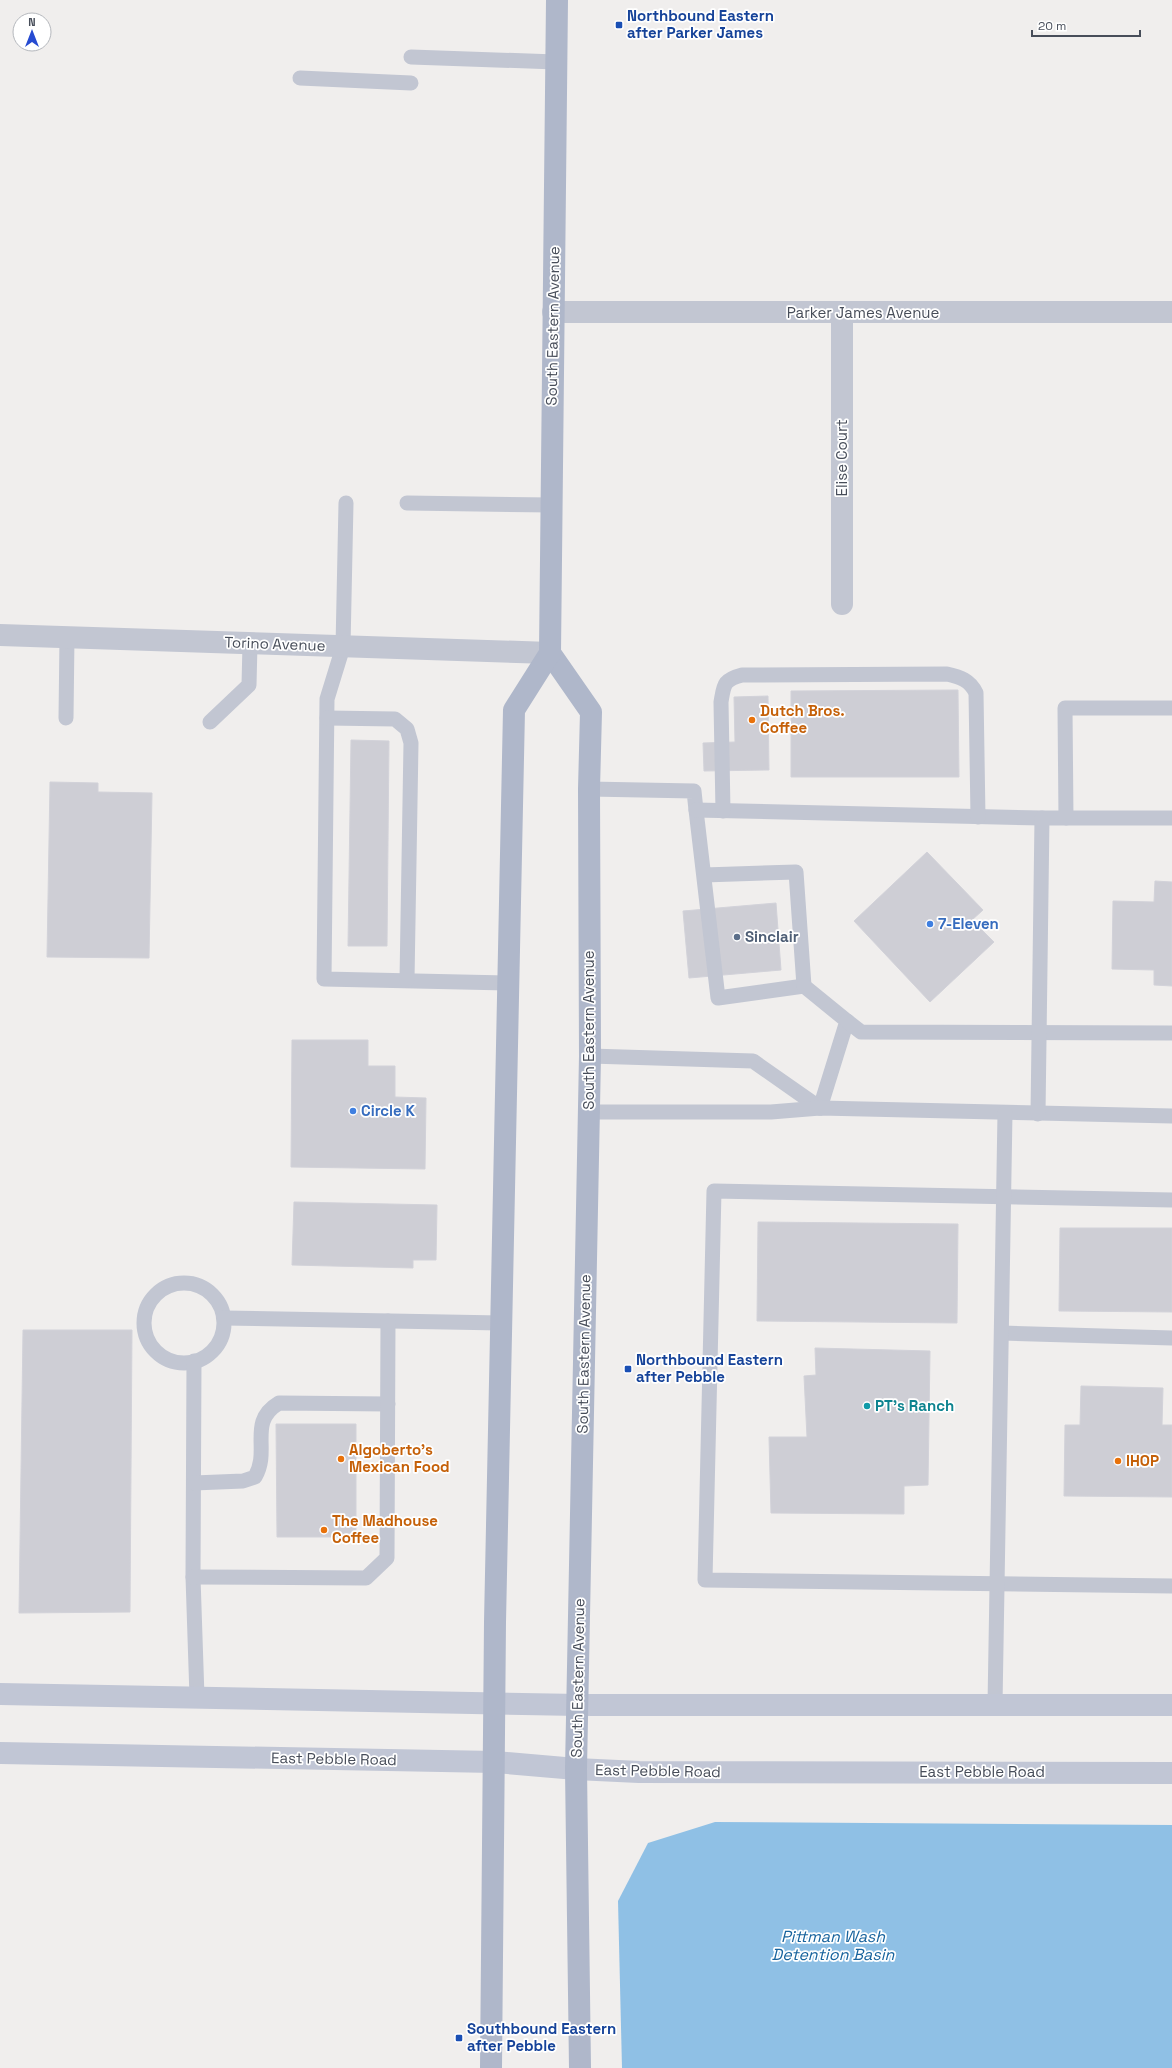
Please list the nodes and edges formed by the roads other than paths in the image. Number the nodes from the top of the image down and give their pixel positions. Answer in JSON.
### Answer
{"nodes":[{"id":1,"x":557,"y":0,"type":"edge"},
{"id":2,"x":411,"y":58,"type":"dead end"},
{"id":3,"x":556,"y":62,"type":"junction"},
{"id":4,"x":300,"y":78,"type":"dead end"},
{"id":5,"x":411,"y":82,"type":"dead end"},
{"id":6,"x":554,"y":312,"type":"junction"},
{"id":7,"x":842,"y":312,"type":"junction"},
{"id":8,"x":1172,"y":312,"type":"edge"},
{"id":9,"x":346,"y":503,"type":"dead end"},
{"id":10,"x":408,"y":503,"type":"dead end"},
{"id":11,"x":552,"y":505,"type":"junction"},
{"id":12,"x":842,"y":604,"type":"dead end"},
{"id":13,"x":0,"y":635,"type":"edge"},
{"id":14,"x":67,"y":637,"type":"junction"},
{"id":15,"x":250,"y":644,"type":"junction"},
{"id":16,"x":343,"y":647,"type":"junction"},
{"id":17,"x":550,"y":653,"type":"junction"},
{"id":18,"x":1172,"y":708,"type":"edge"},
{"id":19,"x":66,"y":718,"type":"dead end"},
{"id":20,"x":328,"y":718,"type":"junction"},
{"id":21,"x":210,"y":722,"type":"dead end"},
{"id":22,"x":589,"y":789,"type":"junction"},
{"id":23,"x":696,"y":810,"type":"junction"},
{"id":24,"x":723,"y":811,"type":"junction"},
{"id":25,"x":978,"y":817,"type":"junction"},
{"id":26,"x":1042,"y":818,"type":"junction"},
{"id":27,"x":1066,"y":818,"type":"junction"},
{"id":28,"x":1172,"y":818,"type":"edge"},
{"id":29,"x":704,"y":875,"type":"junction"},
{"id":30,"x":406,"y":980,"type":"junction"},
{"id":31,"x":507,"y":983,"type":"junction"},
{"id":32,"x":804,"y":986,"type":"junction"},
{"id":33,"x":847,"y":1021,"type":"junction"},
{"id":34,"x":1038,"y":1032,"type":"junction"},
{"id":35,"x":1172,"y":1033,"type":"edge"},
{"id":36,"x":590,"y":1056,"type":"junction"},
{"id":37,"x":820,"y":1108,"type":"junction"},
{"id":38,"x":589,"y":1112,"type":"junction"},
{"id":39,"x":1005,"y":1113,"type":"junction"},
{"id":40,"x":1038,"y":1114,"type":"junction"},
{"id":41,"x":1172,"y":1116,"type":"edge"},
{"id":42,"x":1004,"y":1196,"type":"junction"},
{"id":43,"x":1172,"y":1200,"type":"edge"},
{"id":44,"x":224,"y":1318,"type":"junction"},
{"id":45,"x":388,"y":1321,"type":"junction"},
{"id":46,"x":501,"y":1323,"type":"junction"},
{"id":47,"x":1002,"y":1333,"type":"junction"},
{"id":48,"x":1172,"y":1338,"type":"edge"},
{"id":49,"x":194,"y":1361,"type":"junction"},
{"id":50,"x":388,"y":1404,"type":"junction"},
{"id":51,"x":194,"y":1483,"type":"junction"},
{"id":52,"x":193,"y":1578,"type":"junction"},
{"id":53,"x":997,"y":1584,"type":"junction"},
{"id":54,"x":1172,"y":1586,"type":"edge"},
{"id":55,"x":0,"y":1694,"type":"edge"},
{"id":56,"x":198,"y":1698,"type":"junction"},
{"id":57,"x":494,"y":1703,"type":"junction"},
{"id":58,"x":579,"y":1705,"type":"junction"},
{"id":59,"x":995,"y":1705,"type":"junction"},
{"id":60,"x":1172,"y":1705,"type":"edge"},
{"id":61,"x":0,"y":1753,"type":"edge"},
{"id":62,"x":495,"y":1762,"type":"junction"},
{"id":63,"x":576,"y":1769,"type":"junction"},
{"id":64,"x":1168,"y":1772,"type":"edge"},
{"id":65,"x":491,"y":2068,"type":"edge"},
{"id":66,"x":580,"y":2068,"type":"edge"}],
"edges":[{"from":1,"to":3,"type":"main road","name":"South Eastern Avenue"},
{"from":2,"to":3,"type":"lane"},
{"from":3,"to":6,"type":"main road","name":"South Eastern Avenue"},
{"from":4,"to":5,"type":"lane"},
{"from":6,"to":7,"type":"street","name":"Parker James Avenue"},
{"from":6,"to":11,"type":"main road","name":"South Eastern Avenue"},
{"from":7,"to":8,"type":"street","name":"Parker James Avenue"},
{"from":7,"to":12,"type":"street","name":"Elise Court"},
{"from":9,"to":16,"type":"lane"},
{"from":10,"to":11,"type":"lane"},
{"from":11,"to":17,"type":"main road","name":"South Eastern Avenue"},
{"from":13,"to":14,"type":"street","name":"Torino Avenue"},
{"from":14,"to":15,"type":"street","name":"Torino Avenue"},
{"from":14,"to":19,"type":"lane"},
{"from":15,"to":16,"type":"street","name":"Torino Avenue"},
{"from":15,"to":21,"type":"lane"},
{"from":16,"to":17,"type":"street","name":"Torino Avenue"},
{"from":16,"to":20,"type":"lane"},
{"from":17,"to":22,"type":"main road","name":"South Eastern Avenue"},
{"from":17,"to":31,"type":"main road"},
{"from":18,"to":27,"type":"lane"},
{"from":20,"to":30,"type":"lane"},
{"from":20,"to":30,"type":"lane"},
{"from":22,"to":23,"type":"lane"},
{"from":22,"to":36,"type":"main road","name":"South Eastern Avenue"},
{"from":23,"to":24,"type":"lane"},
{"from":23,"to":29,"type":"lane"},
{"from":24,"to":25,"type":"lane"},
{"from":24,"to":25,"type":"lane"},
{"from":25,"to":26,"type":"lane"},
{"from":26,"to":27,"type":"lane"},
{"from":26,"to":34,"type":"lane"},
{"from":27,"to":28,"type":"lane"},
{"from":29,"to":32,"type":"lane"},
{"from":29,"to":32,"type":"lane"},
{"from":30,"to":31,"type":"lane"},
{"from":31,"to":46,"type":"main road"},
{"from":32,"to":33,"type":"lane"},
{"from":33,"to":34,"type":"lane"},
{"from":33,"to":37,"type":"lane"},
{"from":34,"to":35,"type":"lane"},
{"from":34,"to":40,"type":"lane"},
{"from":36,"to":37,"type":"lane"},
{"from":36,"to":38,"type":"main road","name":"South Eastern Avenue"},
{"from":37,"to":38,"type":"lane"},
{"from":37,"to":39,"type":"lane"},
{"from":38,"to":58,"type":"main road","name":"South Eastern Avenue"},
{"from":39,"to":40,"type":"lane"},
{"from":39,"to":42,"type":"lane"},
{"from":40,"to":41,"type":"lane"},
{"from":42,"to":43,"type":"lane"},
{"from":42,"to":47,"type":"lane"},
{"from":42,"to":53,"type":"lane"},
{"from":44,"to":45,"type":"lane"},
{"from":44,"to":49,"type":"lane"},
{"from":44,"to":49,"type":"lane"},
{"from":45,"to":46,"type":"lane"},
{"from":45,"to":50,"type":"lane"},
{"from":46,"to":57,"type":"main road"},
{"from":47,"to":48,"type":"lane"},
{"from":47,"to":53,"type":"lane"},
{"from":49,"to":51,"type":"lane"},
{"from":50,"to":51,"type":"lane"},
{"from":50,"to":52,"type":"lane"},
{"from":51,"to":52,"type":"lane"},
{"from":52,"to":56,"type":"lane"},
{"from":53,"to":54,"type":"lane"},
{"from":53,"to":59,"type":"lane"},
{"from":55,"to":56,"type":"main road"},
{"from":56,"to":57,"type":"main road"},
{"from":57,"to":58,"type":"main road"},
{"from":57,"to":62,"type":"main road"},
{"from":58,"to":59,"type":"main road"},
{"from":58,"to":63,"type":"main road","name":"South Eastern Avenue"},
{"from":59,"to":60,"type":"main road"},
{"from":61,"to":62,"type":"main road","name":"East Pebble Road"},
{"from":62,"to":63,"type":"main road","name":"East Pebble Road"},
{"from":62,"to":65,"type":"main road"},
{"from":63,"to":64,"type":"main road","name":"East Pebble Road"},
{"from":63,"to":66,"type":"main road","name":"South Eastern Avenue"}]}
